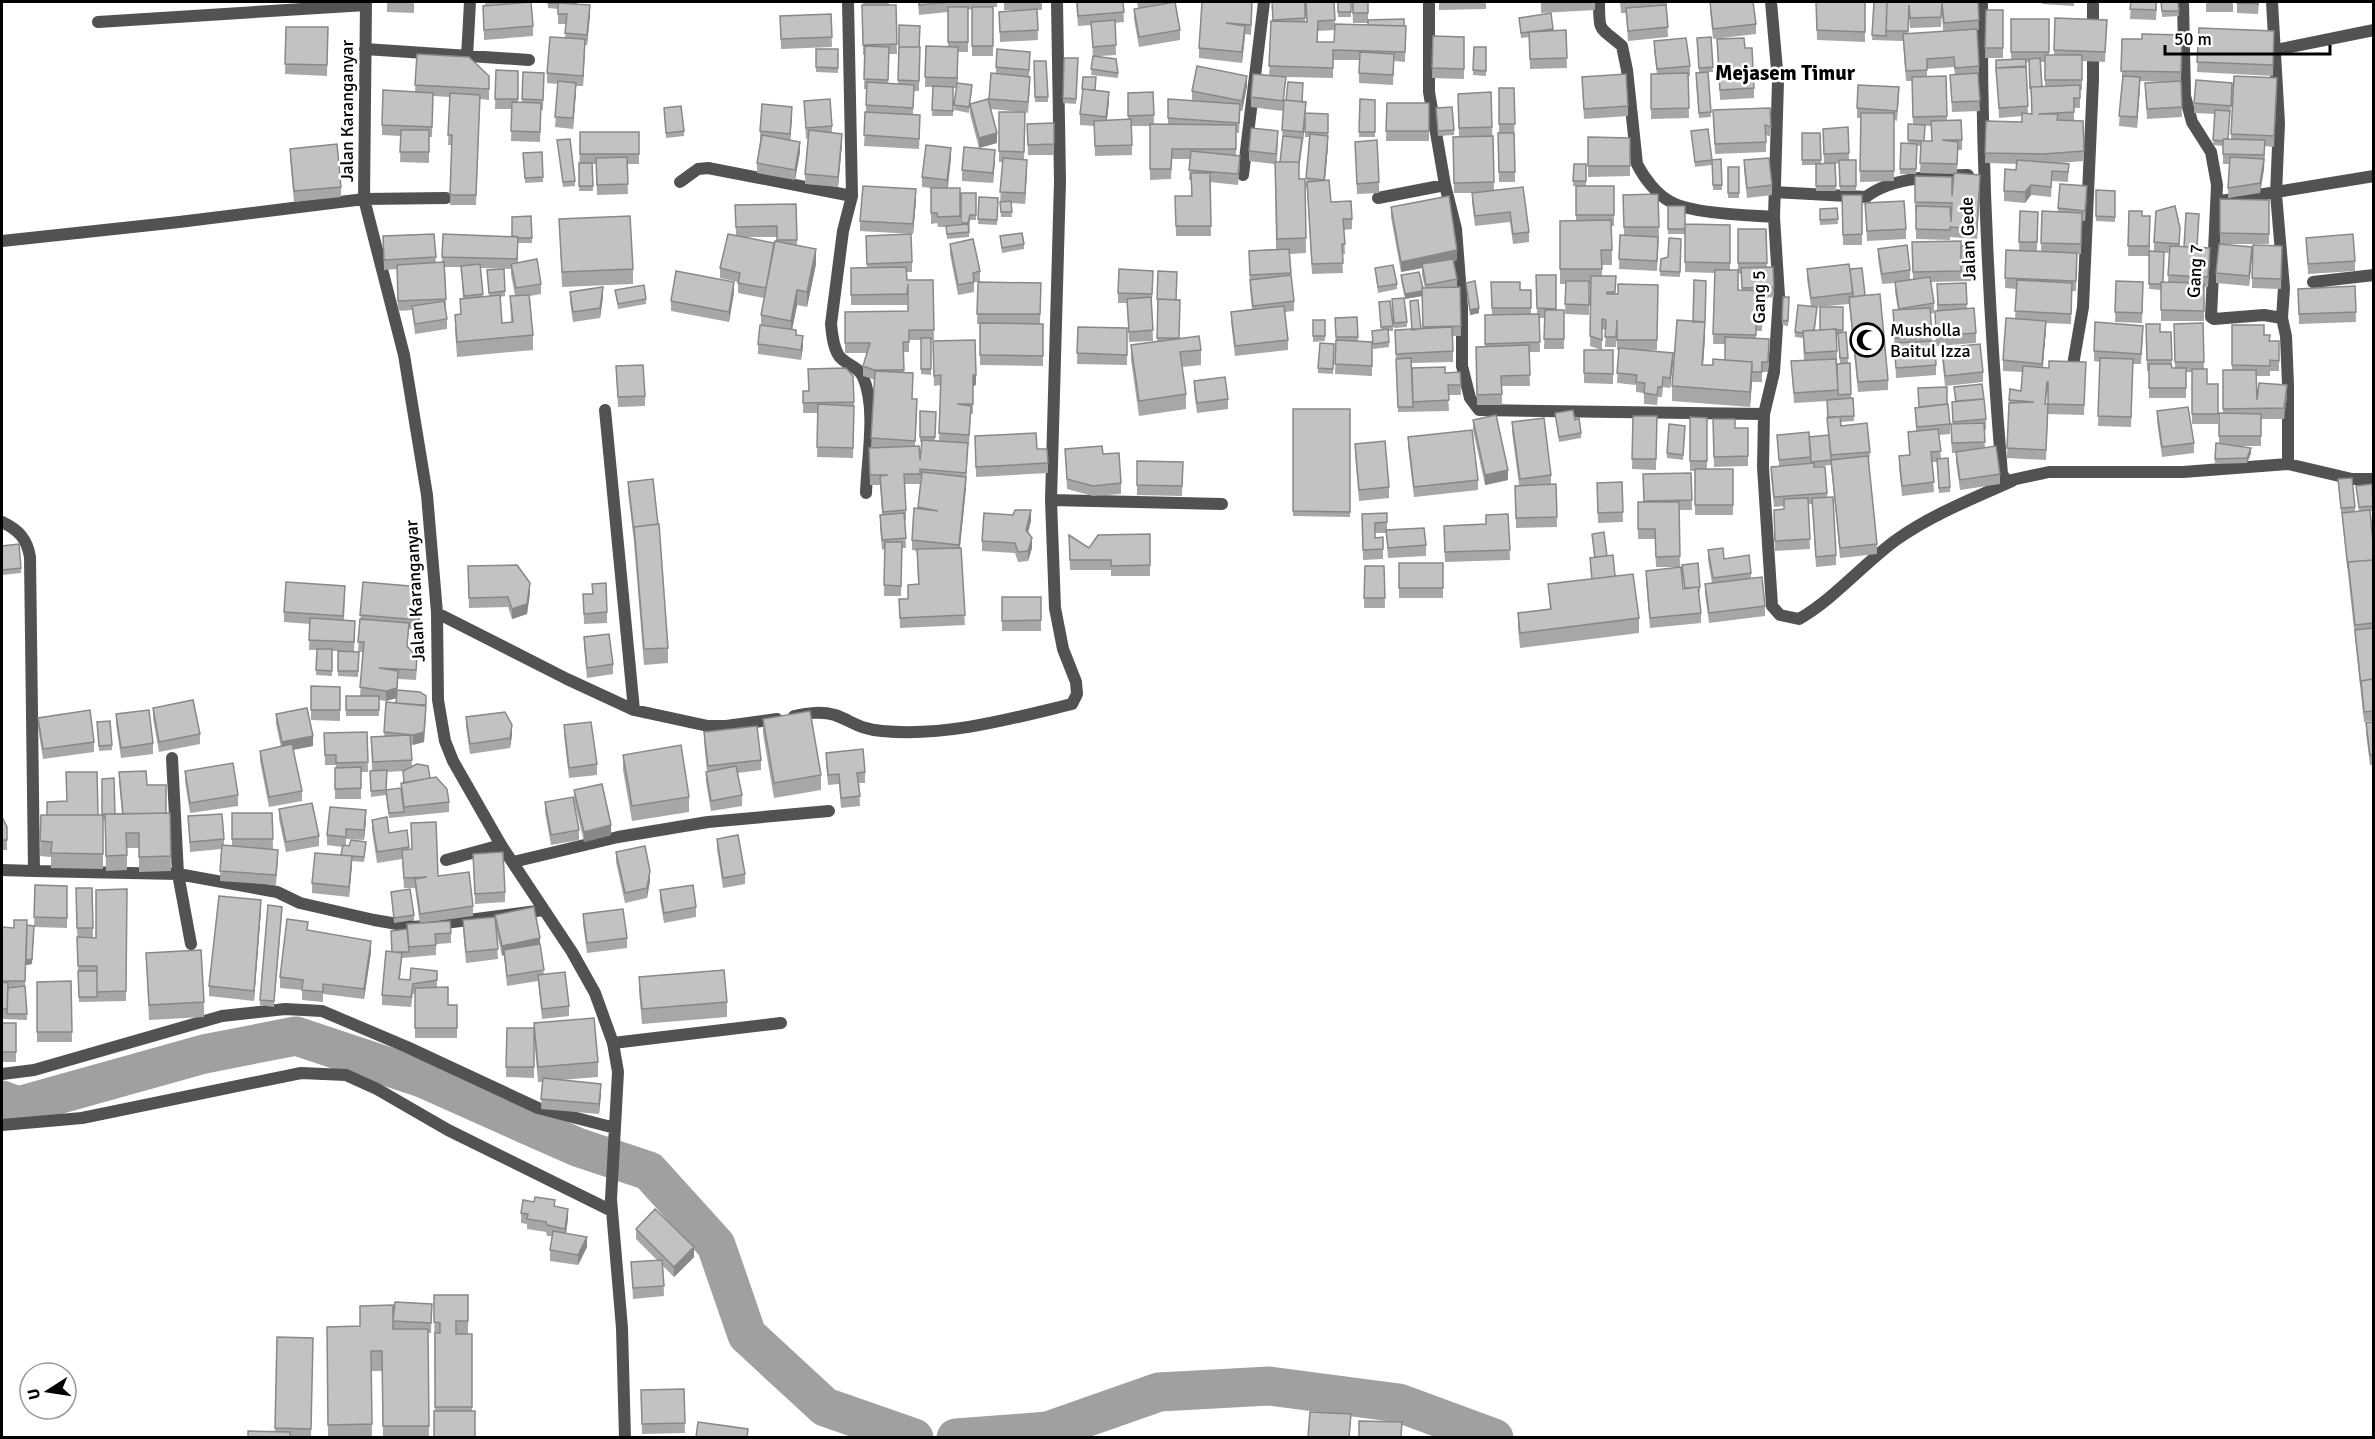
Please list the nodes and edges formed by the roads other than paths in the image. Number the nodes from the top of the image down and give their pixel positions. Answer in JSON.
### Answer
{"nodes":[{"id":1,"x":470,"y":2,"type":"edge"},
{"id":2,"x":848,"y":2,"type":"edge"},
{"id":3,"x":1057,"y":2,"type":"edge"},
{"id":4,"x":1264,"y":2,"type":"edge"},
{"id":5,"x":1429,"y":2,"type":"edge"},
{"id":6,"x":1599,"y":2,"type":"edge"},
{"id":7,"x":1771,"y":2,"type":"edge"},
{"id":8,"x":1982,"y":2,"type":"edge"},
{"id":9,"x":2093,"y":2,"type":"edge"},
{"id":10,"x":2183,"y":2,"type":"edge"},
{"id":11,"x":2272,"y":2,"type":"edge"},
{"id":12,"x":366,"y":3,"type":"edge"},
{"id":13,"x":98,"y":22,"type":"dead end"},
{"id":14,"x":2373,"y":30,"type":"edge"},
{"id":15,"x":365,"y":49,"type":"junction"},
{"id":16,"x":2276,"y":50,"type":"junction"},
{"id":17,"x":467,"y":57,"type":"junction"},
{"id":18,"x":529,"y":60,"type":"dead end"},
{"id":19,"x":1244,"y":175,"type":"dead end"},
{"id":20,"x":1984,"y":175,"type":"junction"},
{"id":21,"x":2373,"y":176,"type":"edge"},
{"id":22,"x":680,"y":182,"type":"dead end"},
{"id":23,"x":1445,"y":185,"type":"junction"},
{"id":24,"x":1775,"y":192,"type":"junction"},
{"id":25,"x":2276,"y":194,"type":"junction"},
{"id":26,"x":852,"y":196,"type":"junction"},
{"id":27,"x":446,"y":198,"type":"dead end"},
{"id":28,"x":1378,"y":198,"type":"dead end"},
{"id":29,"x":364,"y":199,"type":"junction"},
{"id":30,"x":2216,"y":202,"type":"junction"},
{"id":31,"x":1774,"y":217,"type":"junction"},
{"id":32,"x":2,"y":240,"type":"edge"},
{"id":33,"x":2373,"y":274,"type":"edge"},
{"id":34,"x":2313,"y":282,"type":"dead end"},
{"id":35,"x":2282,"y":318,"type":"junction"},
{"id":36,"x":2073,"y":365,"type":"edge"},
{"id":37,"x":606,"y":410,"type":"dead end"},
{"id":38,"x":1764,"y":414,"type":"junction"},
{"id":39,"x":2288,"y":464,"type":"junction"},
{"id":40,"x":2007,"y":477,"type":"junction"},
{"id":41,"x":2373,"y":479,"type":"edge"},
{"id":42,"x":866,"y":493,"type":"dead end"},
{"id":43,"x":1051,"y":500,"type":"junction"},
{"id":44,"x":1222,"y":504,"type":"dead end"},
{"id":45,"x":2,"y":522,"type":"edge"},
{"id":46,"x":437,"y":613,"type":"junction"},
{"id":47,"x":634,"y":710,"type":"junction"},
{"id":48,"x":172,"y":758,"type":"dead end"},
{"id":49,"x":829,"y":811,"type":"dead end"},
{"id":50,"x":501,"y":845,"type":"junction"},
{"id":51,"x":446,"y":860,"type":"dead end"},
{"id":52,"x":513,"y":862,"type":"junction"},
{"id":53,"x":2,"y":870,"type":"edge"},
{"id":54,"x":34,"y":871,"type":"junction"},
{"id":55,"x":178,"y":874,"type":"junction"},
{"id":56,"x":544,"y":910,"type":"junction"},
{"id":57,"x":191,"y":944,"type":"dead end"},
{"id":58,"x":781,"y":1023,"type":"dead end"},
{"id":59,"x":613,"y":1043,"type":"junction"},
{"id":60,"x":2,"y":1074,"type":"edge"},
{"id":61,"x":2,"y":1125,"type":"edge"},
{"id":62,"x":614,"y":1134,"type":"junction"},
{"id":63,"x":612,"y":1205,"type":"junction"},
{"id":64,"x":626,"y":1437,"type":"edge"}],
"edges":[{"from":1,"to":17,"type":"street"},
{"from":2,"to":26,"type":"street"},
{"from":3,"to":43,"type":"street"},
{"from":4,"to":19,"type":"street"},
{"from":5,"to":23,"type":"street"},
{"from":6,"to":31,"type":"street"},
{"from":7,"to":24,"type":"street","name":"Gang 5"},
{"from":8,"to":20,"type":"street","name":"Jalan Gede"},
{"from":9,"to":36,"type":"street"},
{"from":10,"to":30,"type":"street","name":"Gang 7"},
{"from":11,"to":16,"type":"street"},
{"from":12,"to":13,"type":"street"},
{"from":12,"to":15,"type":"street","name":"Jalan Karanganyar"},
{"from":14,"to":16,"type":"street"},
{"from":15,"to":17,"type":"street"},
{"from":15,"to":29,"type":"street","name":"Jalan Karanganyar"},
{"from":16,"to":25,"type":"street"},
{"from":17,"to":18,"type":"street"},
{"from":20,"to":24,"type":"street"},
{"from":20,"to":40,"type":"street","name":"Jalan Gede"},
{"from":21,"to":25,"type":"street"},
{"from":22,"to":26,"type":"street"},
{"from":23,"to":28,"type":"street"},
{"from":23,"to":38,"type":"street"},
{"from":24,"to":31,"type":"street","name":"Gang 5"},
{"from":25,"to":30,"type":"street"},
{"from":25,"to":35,"type":"street"},
{"from":26,"to":42,"type":"street"},
{"from":27,"to":29,"type":"street"},
{"from":29,"to":32,"type":"street"},
{"from":29,"to":46,"type":"street","name":"Jalan Karanganyar"},
{"from":30,"to":35,"type":"street","name":"Gang 7"},
{"from":31,"to":38,"type":"street","name":"Gang 5"},
{"from":33,"to":34,"type":"street"},
{"from":35,"to":39,"type":"street"},
{"from":37,"to":47,"type":"street"},
{"from":38,"to":40,"type":"street","name":"Gang 5"},
{"from":39,"to":40,"type":"street"},
{"from":39,"to":41,"type":"street"},
{"from":43,"to":44,"type":"street"},
{"from":43,"to":47,"type":"street"},
{"from":45,"to":54,"type":"street"},
{"from":46,"to":47,"type":"street"},
{"from":46,"to":50,"type":"street","name":"Jalan Karanganyar"},
{"from":48,"to":55,"type":"street"},
{"from":49,"to":52,"type":"street"},
{"from":50,"to":51,"type":"street"},
{"from":50,"to":52,"type":"street","name":"Jalan Karanganyar"},
{"from":52,"to":56,"type":"street","name":"Jalan Karanganyar"},
{"from":53,"to":54,"type":"street"},
{"from":54,"to":55,"type":"street"},
{"from":55,"to":56,"type":"street"},
{"from":55,"to":57,"type":"street"},
{"from":56,"to":59,"type":"street","name":"Jalan Karanganyar"},
{"from":58,"to":59,"type":"street"},
{"from":59,"to":62,"type":"street","name":"Jalan Karanganyar"},
{"from":60,"to":62,"type":"street"},
{"from":61,"to":63,"type":"street"},
{"from":62,"to":63,"type":"street","name":"Jalan Karanganyar"},
{"from":63,"to":64,"type":"street","name":"Jalan Karanganyar"}]}
